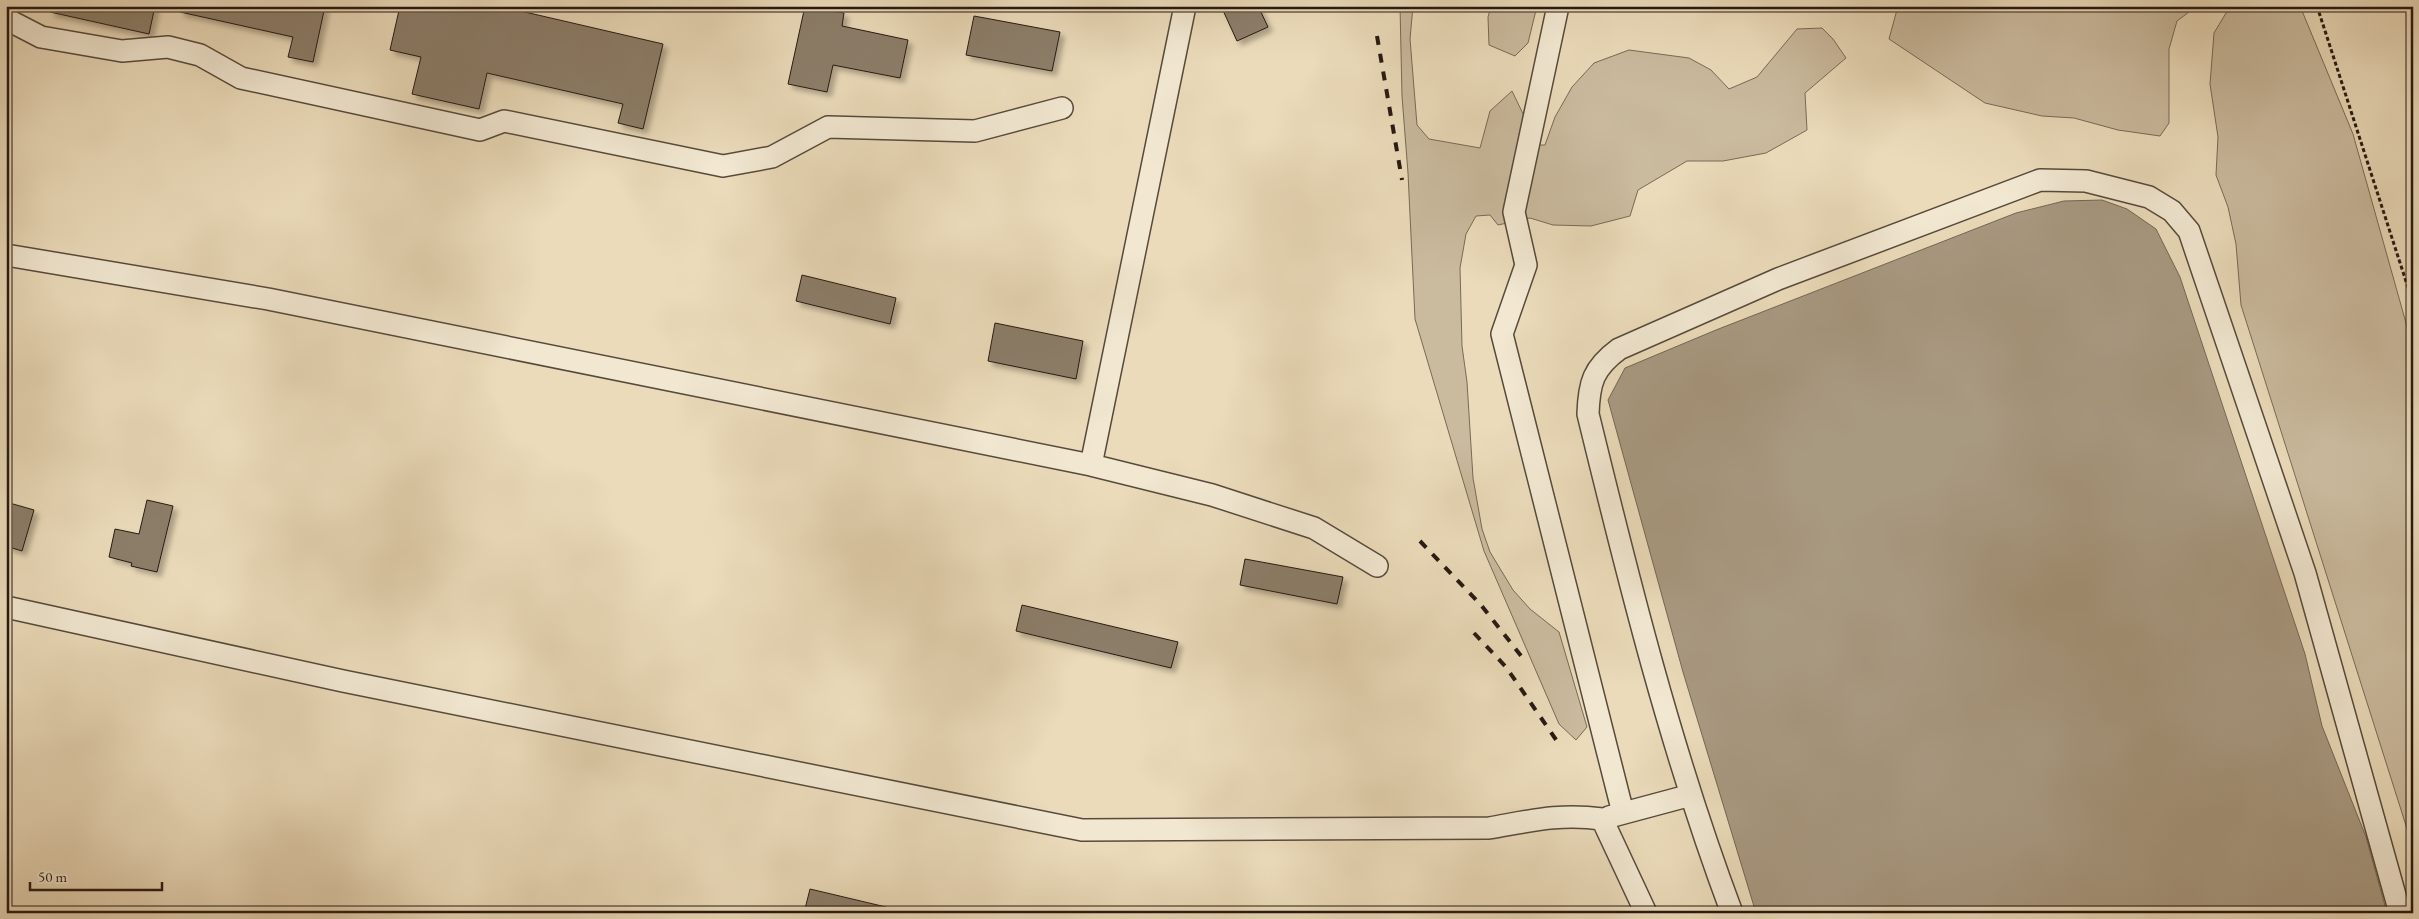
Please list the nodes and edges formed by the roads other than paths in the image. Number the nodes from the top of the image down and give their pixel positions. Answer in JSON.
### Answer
{"nodes":[{"id":1,"x":1185,"y":6,"type":"edge"},
{"id":2,"x":1558,"y":6,"type":"edge"},
{"id":3,"x":6,"y":15,"type":"edge"},
{"id":4,"x":1062,"y":108,"type":"dead end"},
{"id":5,"x":6,"y":254,"type":"edge"},
{"id":6,"x":1091,"y":465,"type":"junction"},
{"id":7,"x":1377,"y":566,"type":"dead end"},
{"id":8,"x":6,"y":607,"type":"edge"},
{"id":9,"x":1692,"y":795,"type":"junction"},
{"id":10,"x":1623,"y":814,"type":"junction"},
{"id":11,"x":1602,"y":819,"type":"junction"},
{"id":12,"x":1646,"y":913,"type":"edge"},
{"id":13,"x":1732,"y":913,"type":"edge"},
{"id":14,"x":2400,"y":913,"type":"edge"}],
"edges":[{"from":1,"to":6,"type":"lane"},
{"from":2,"to":10,"type":"lane"},
{"from":3,"to":4,"type":"lane"},
{"from":5,"to":6,"type":"lane"},
{"from":6,"to":7,"type":"lane"},
{"from":8,"to":11,"type":"lane"},
{"from":9,"to":10,"type":"lane"},
{"from":9,"to":13,"type":"lane"},
{"from":9,"to":14,"type":"lane"},
{"from":10,"to":11,"type":"lane"},
{"from":11,"to":12,"type":"lane"}]}
